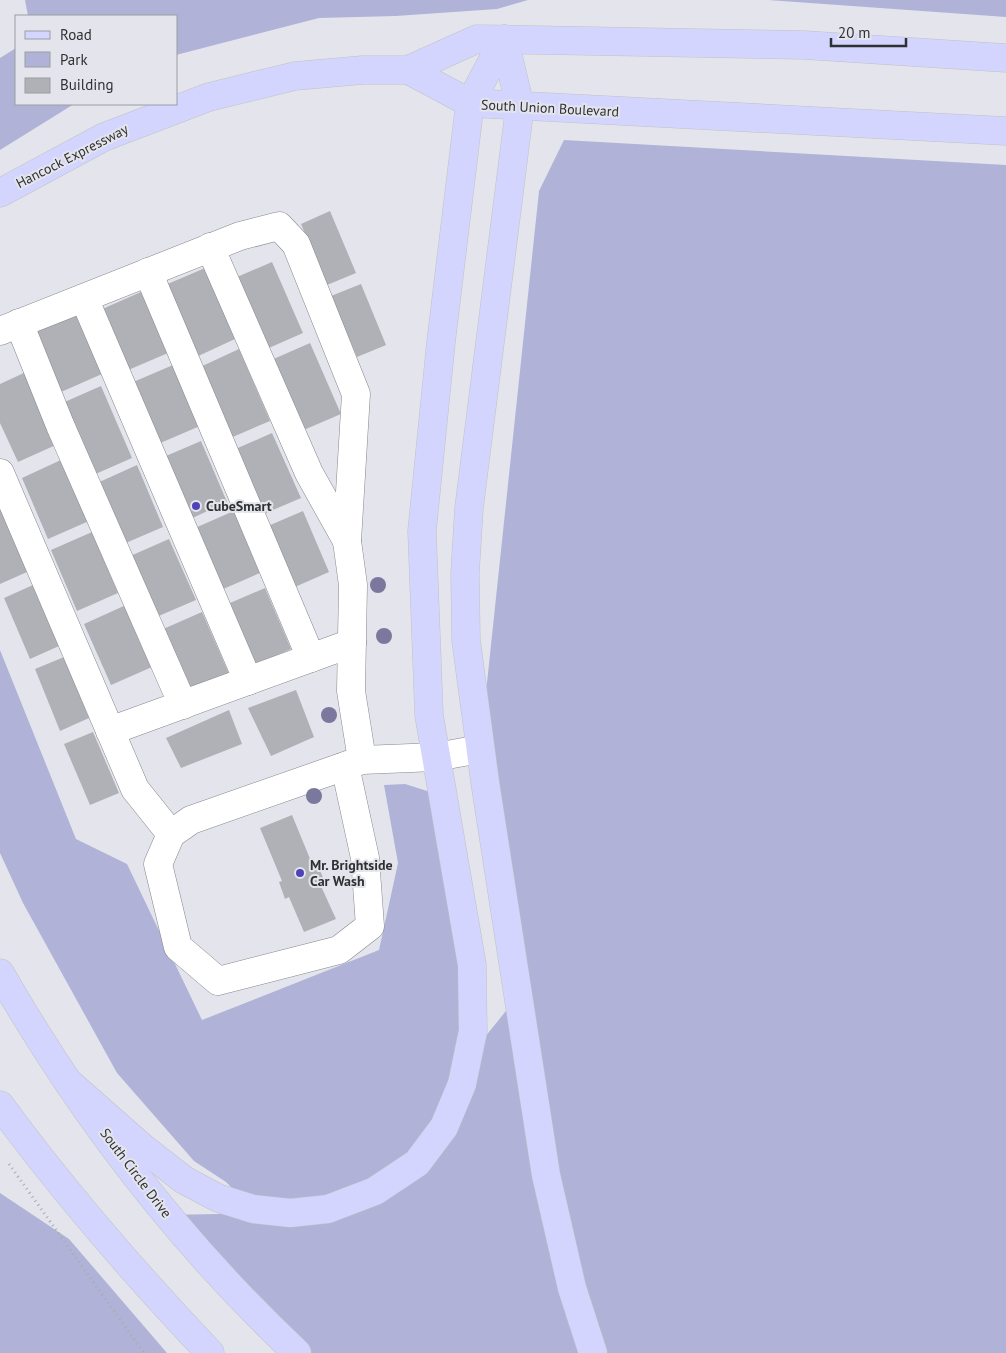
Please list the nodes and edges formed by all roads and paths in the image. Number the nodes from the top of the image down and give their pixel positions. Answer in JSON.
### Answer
{"nodes":[{"id":1,"x":504,"y":39,"type":"junction"},
{"id":2,"x":1006,"y":58,"type":"edge"},
{"id":3,"x":408,"y":70,"type":"junction"},
{"id":4,"x":470,"y":103,"type":"junction"},
{"id":5,"x":520,"y":106,"type":"junction"},
{"id":6,"x":1006,"y":131,"type":"edge"},
{"id":7,"x":0,"y":193,"type":"edge"},
{"id":8,"x":210,"y":247,"type":"junction"},
{"id":9,"x":148,"y":272,"type":"junction"},
{"id":10,"x":84,"y":298,"type":"junction"},
{"id":11,"x":9,"y":327,"type":"edge"},
{"id":12,"x":0,"y":473,"type":"edge"},
{"id":13,"x":347,"y":541,"type":"junction"},
{"id":14,"x":352,"y":643,"type":"junction"},
{"id":15,"x":311,"y":658,"type":"junction"},
{"id":16,"x":248,"y":681,"type":"junction"},
{"id":17,"x":183,"y":704,"type":"junction"},
{"id":18,"x":110,"y":731,"type":"junction"},
{"id":19,"x":480,"y":749,"type":"junction"},
{"id":20,"x":436,"y":757,"type":"junction"},
{"id":21,"x":353,"y":763,"type":"junction"},
{"id":22,"x":171,"y":834,"type":"junction"},
{"id":23,"x":0,"y":973,"type":"edge"},
{"id":24,"x":68,"y":1082,"type":"junction"},
{"id":25,"x":0,"y":1105,"type":"edge"},
{"id":26,"x":6,"y":1161,"type":"dead end"},
{"id":27,"x":157,"y":1298,"type":"junction"},
{"id":28,"x":144,"y":1353,"type":"edge"},
{"id":29,"x":182,"y":1353,"type":"edge"},
{"id":30,"x":210,"y":1353,"type":"edge"},
{"id":31,"x":297,"y":1353,"type":"edge"},
{"id":32,"x":593,"y":1353,"type":"edge"}],
"edges":[{"from":1,"to":2,"type":"main road"},
{"from":1,"to":3,"type":"main road"},
{"from":1,"to":4,"type":"main road"},
{"from":1,"to":5,"type":"main road"},
{"from":3,"to":4,"type":"main road","name":"South Union Boulevard"},
{"from":3,"to":7,"type":"main road","name":"Hancock Expressway"},
{"from":4,"to":5,"type":"main road","name":"South Union Boulevard"},
{"from":4,"to":20,"type":"main road"},
{"from":5,"to":6,"type":"main road","name":"South Union Boulevard"},
{"from":5,"to":19,"type":"main road"},
{"from":8,"to":9,"type":"lane"},
{"from":8,"to":13,"type":"lane"},
{"from":8,"to":13,"type":"lane"},
{"from":9,"to":10,"type":"lane"},
{"from":9,"to":15,"type":"lane"},
{"from":10,"to":11,"type":"lane"},
{"from":10,"to":16,"type":"lane"},
{"from":11,"to":17,"type":"lane"},
{"from":12,"to":18,"type":"lane"},
{"from":13,"to":14,"type":"lane"},
{"from":14,"to":15,"type":"lane"},
{"from":14,"to":21,"type":"lane"},
{"from":15,"to":16,"type":"lane"},
{"from":16,"to":17,"type":"lane"},
{"from":17,"to":18,"type":"lane"},
{"from":18,"to":22,"type":"lane"},
{"from":19,"to":20,"type":"lane"},
{"from":19,"to":32,"type":"main road"},
{"from":20,"to":21,"type":"lane"},
{"from":20,"to":24,"type":"main road"},
{"from":21,"to":22,"type":"lane"},
{"from":21,"to":22,"type":"lane"},
{"from":23,"to":24,"type":"main road","name":"South Circle Drive"},
{"from":24,"to":31,"type":"main road","name":"South Circle Drive"},
{"from":25,"to":27,"type":"main road"},
{"from":26,"to":28,"type":"path"},
{"from":27,"to":29,"type":"main road"},
{"from":27,"to":30,"type":"main road"}]}
